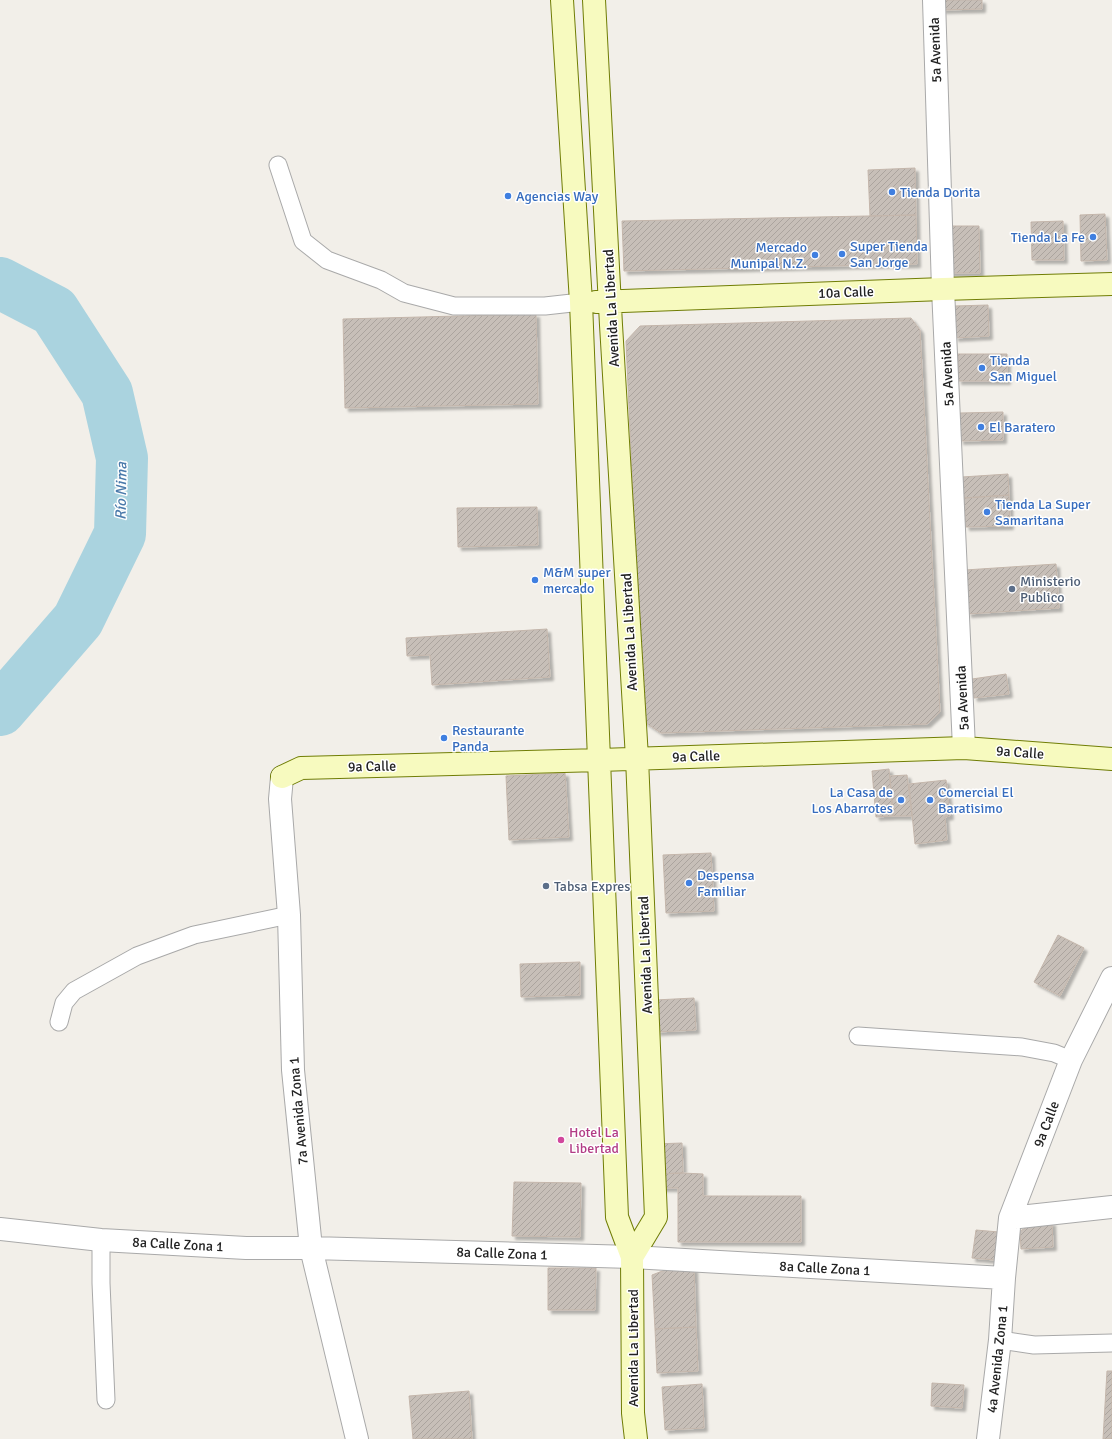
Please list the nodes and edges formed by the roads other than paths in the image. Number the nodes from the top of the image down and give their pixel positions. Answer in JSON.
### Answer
{"nodes":[{"id":1,"x":562,"y":0,"type":"edge"},
{"id":2,"x":594,"y":0,"type":"edge"},
{"id":3,"x":934,"y":0,"type":"edge"},
{"id":4,"x":278,"y":165,"type":"dead end"},
{"id":5,"x":1112,"y":284,"type":"edge"},
{"id":6,"x":943,"y":289,"type":"junction"},
{"id":7,"x":610,"y":301,"type":"junction"},
{"id":8,"x":581,"y":302,"type":"junction"},
{"id":9,"x":964,"y":748,"type":"junction"},
{"id":10,"x":637,"y":758,"type":"junction"},
{"id":11,"x":1112,"y":759,"type":"edge"},
{"id":12,"x":600,"y":760,"type":"junction"},
{"id":13,"x":282,"y":777,"type":"joint"},
{"id":14,"x":289,"y":915,"type":"junction"},
{"id":15,"x":1112,"y":978,"type":"edge"},
{"id":16,"x":59,"y":1022,"type":"dead end"},
{"id":17,"x":858,"y":1036,"type":"dead end"},
{"id":18,"x":1070,"y":1060,"type":"junction"},
{"id":19,"x":1112,"y":1207,"type":"edge"},
{"id":20,"x":1010,"y":1218,"type":"junction"},
{"id":21,"x":0,"y":1229,"type":"edge"},
{"id":22,"x":101,"y":1240,"type":"junction"},
{"id":23,"x":311,"y":1248,"type":"junction"},
{"id":24,"x":632,"y":1257,"type":"junction"},
{"id":25,"x":1004,"y":1278,"type":"junction"},
{"id":26,"x":1000,"y":1340,"type":"junction"},
{"id":27,"x":1112,"y":1343,"type":"edge"},
{"id":28,"x":106,"y":1400,"type":"dead end"},
{"id":29,"x":357,"y":1439,"type":"edge"},
{"id":30,"x":636,"y":1439,"type":"edge"},
{"id":31,"x":988,"y":1439,"type":"edge"}],
"edges":[{"from":1,"to":8,"type":"street","name":"Avenida La Libertad"},
{"from":2,"to":7,"type":"street","name":"Avenida La Libertad"},
{"from":3,"to":6,"type":"street","name":"5a Avenida"},
{"from":4,"to":8,"type":"lane"},
{"from":5,"to":6,"type":"street","name":"10a Calle"},
{"from":6,"to":7,"type":"street","name":"10a Calle"},
{"from":6,"to":9,"type":"street","name":"5a Avenida"},
{"from":7,"to":8,"type":"street","name":"10a Calle"},
{"from":7,"to":10,"type":"street","name":"Avenida La Libertad"},
{"from":8,"to":12,"type":"street","name":"Avenida La Libertad"},
{"from":9,"to":10,"type":"street","name":"9a Calle"},
{"from":9,"to":11,"type":"street","name":"9a Calle"},
{"from":10,"to":12,"type":"street","name":"9a Calle"},
{"from":10,"to":24,"type":"street","name":"Avenida La Libertad"},
{"from":12,"to":13,"type":"street","name":"9a Calle"},
{"from":12,"to":24,"type":"street","name":"Avenida La Libertad"},
{"from":13,"to":14,"type":"street","name":"7a Avenida Zona 1"},
{"from":14,"to":16,"type":"lane"},
{"from":14,"to":23,"type":"street","name":"7a Avenida Zona 1"},
{"from":15,"to":18,"type":"street","name":"9a Calle"},
{"from":17,"to":18,"type":"lane"},
{"from":18,"to":20,"type":"street","name":"9a Calle"},
{"from":19,"to":20,"type":"street"},
{"from":20,"to":25,"type":"street","name":"9a Calle"},
{"from":21,"to":22,"type":"street","name":"8a Calle Zona 1"},
{"from":22,"to":23,"type":"street","name":"8a Calle Zona 1"},
{"from":22,"to":28,"type":"lane"},
{"from":23,"to":24,"type":"street","name":"8a Calle Zona 1"},
{"from":23,"to":29,"type":"street","name":"7a Avenida Zona 1"},
{"from":24,"to":25,"type":"street","name":"8a Calle Zona 1"},
{"from":24,"to":30,"type":"street","name":"Avenida La Libertad"},
{"from":25,"to":26,"type":"street","name":"4a Avenida Zona 1"},
{"from":26,"to":27,"type":"lane"},
{"from":26,"to":31,"type":"street","name":"4a Avenida Zona 1"}]}
